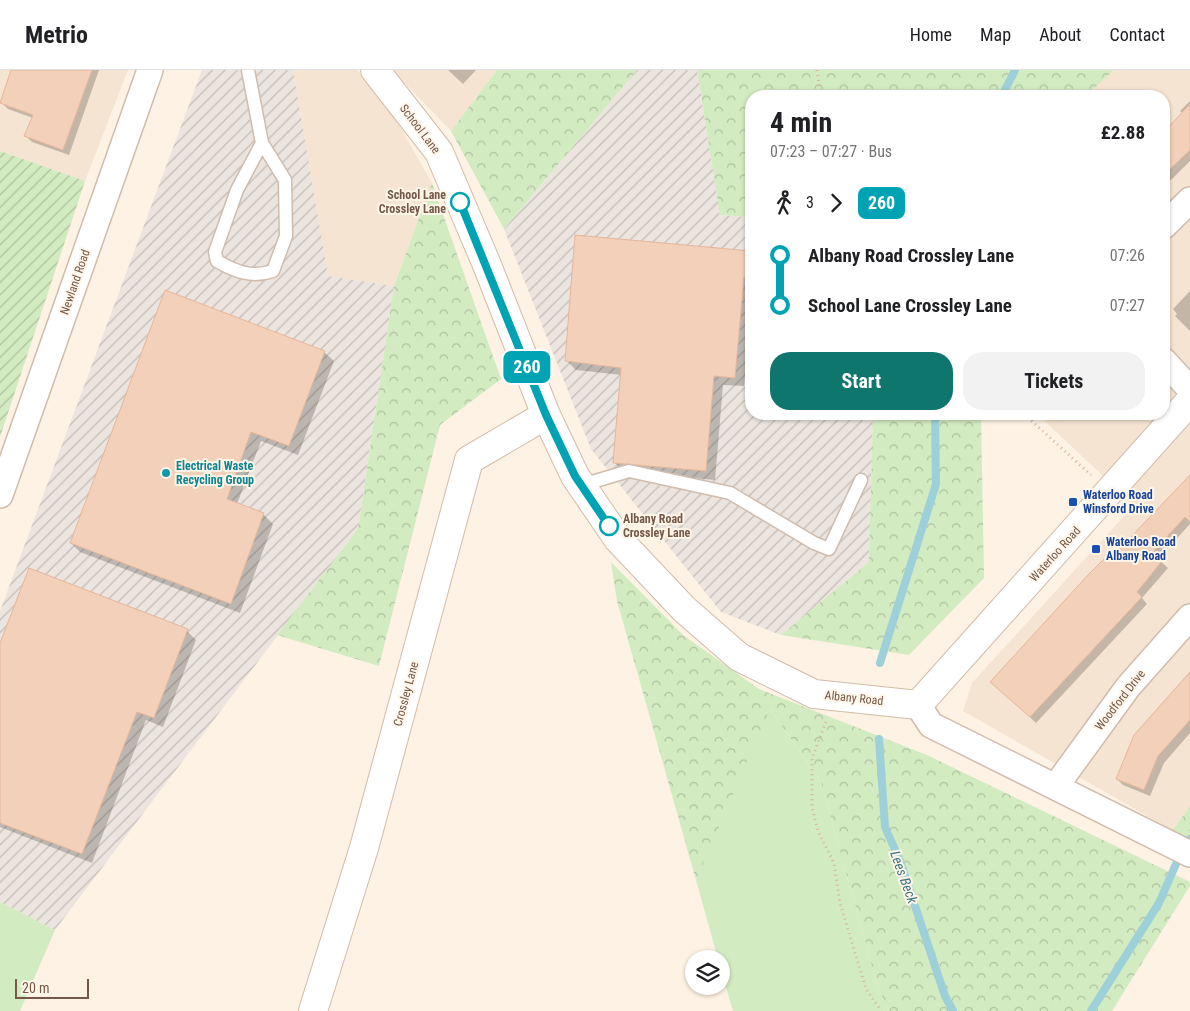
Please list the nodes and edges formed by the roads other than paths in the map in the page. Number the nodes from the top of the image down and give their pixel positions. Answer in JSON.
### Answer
{"nodes":[{"id":1,"x":150,"y":70,"type":"edge"},
{"id":2,"x":248,"y":70,"type":"edge"},
{"id":3,"x":376,"y":70,"type":"edge"},
{"id":4,"x":262,"y":143,"type":"junction"},
{"id":5,"x":1190,"y":200,"type":"edge"},
{"id":6,"x":1170,"y":220,"type":"edge"},
{"id":7,"x":1170,"y":367,"type":"edge"},
{"id":8,"x":1190,"y":389,"type":"edge"},
{"id":9,"x":1190,"y":401,"type":"edge"},
{"id":10,"x":546,"y":415,"type":"junction"},
{"id":11,"x":861,"y":480,"type":"dead end"},
{"id":12,"x":582,"y":485,"type":"junction"},
{"id":13,"x":0,"y":495,"type":"edge"},
{"id":14,"x":1190,"y":617,"type":"edge"},
{"id":15,"x":918,"y":705,"type":"junction"},
{"id":16,"x":1056,"y":786,"type":"junction"},
{"id":17,"x":1190,"y":854,"type":"edge"},
{"id":18,"x":313,"y":1011,"type":"edge"}],
"edges":[{"from":1,"to":13,"type":"street","name":"Newland Road"},
{"from":2,"to":4,"type":"lane"},
{"from":3,"to":10,"type":"street","name":"School Lane"},
{"from":4,"to":4,"type":"lane"},
{"from":5,"to":6,"type":"street"},
{"from":7,"to":8,"type":"street"},
{"from":9,"to":15,"type":"street","name":"Waterloo Road"},
{"from":10,"to":12,"type":"street","name":"Albany Road"},
{"from":10,"to":18,"type":"street","name":"Crossley Lane"},
{"from":11,"to":12,"type":"lane"},
{"from":12,"to":15,"type":"street","name":"Albany Road"},
{"from":14,"to":16,"type":"street","name":"Woodford Drive"},
{"from":15,"to":16,"type":"street"},
{"from":16,"to":17,"type":"street"}]}
